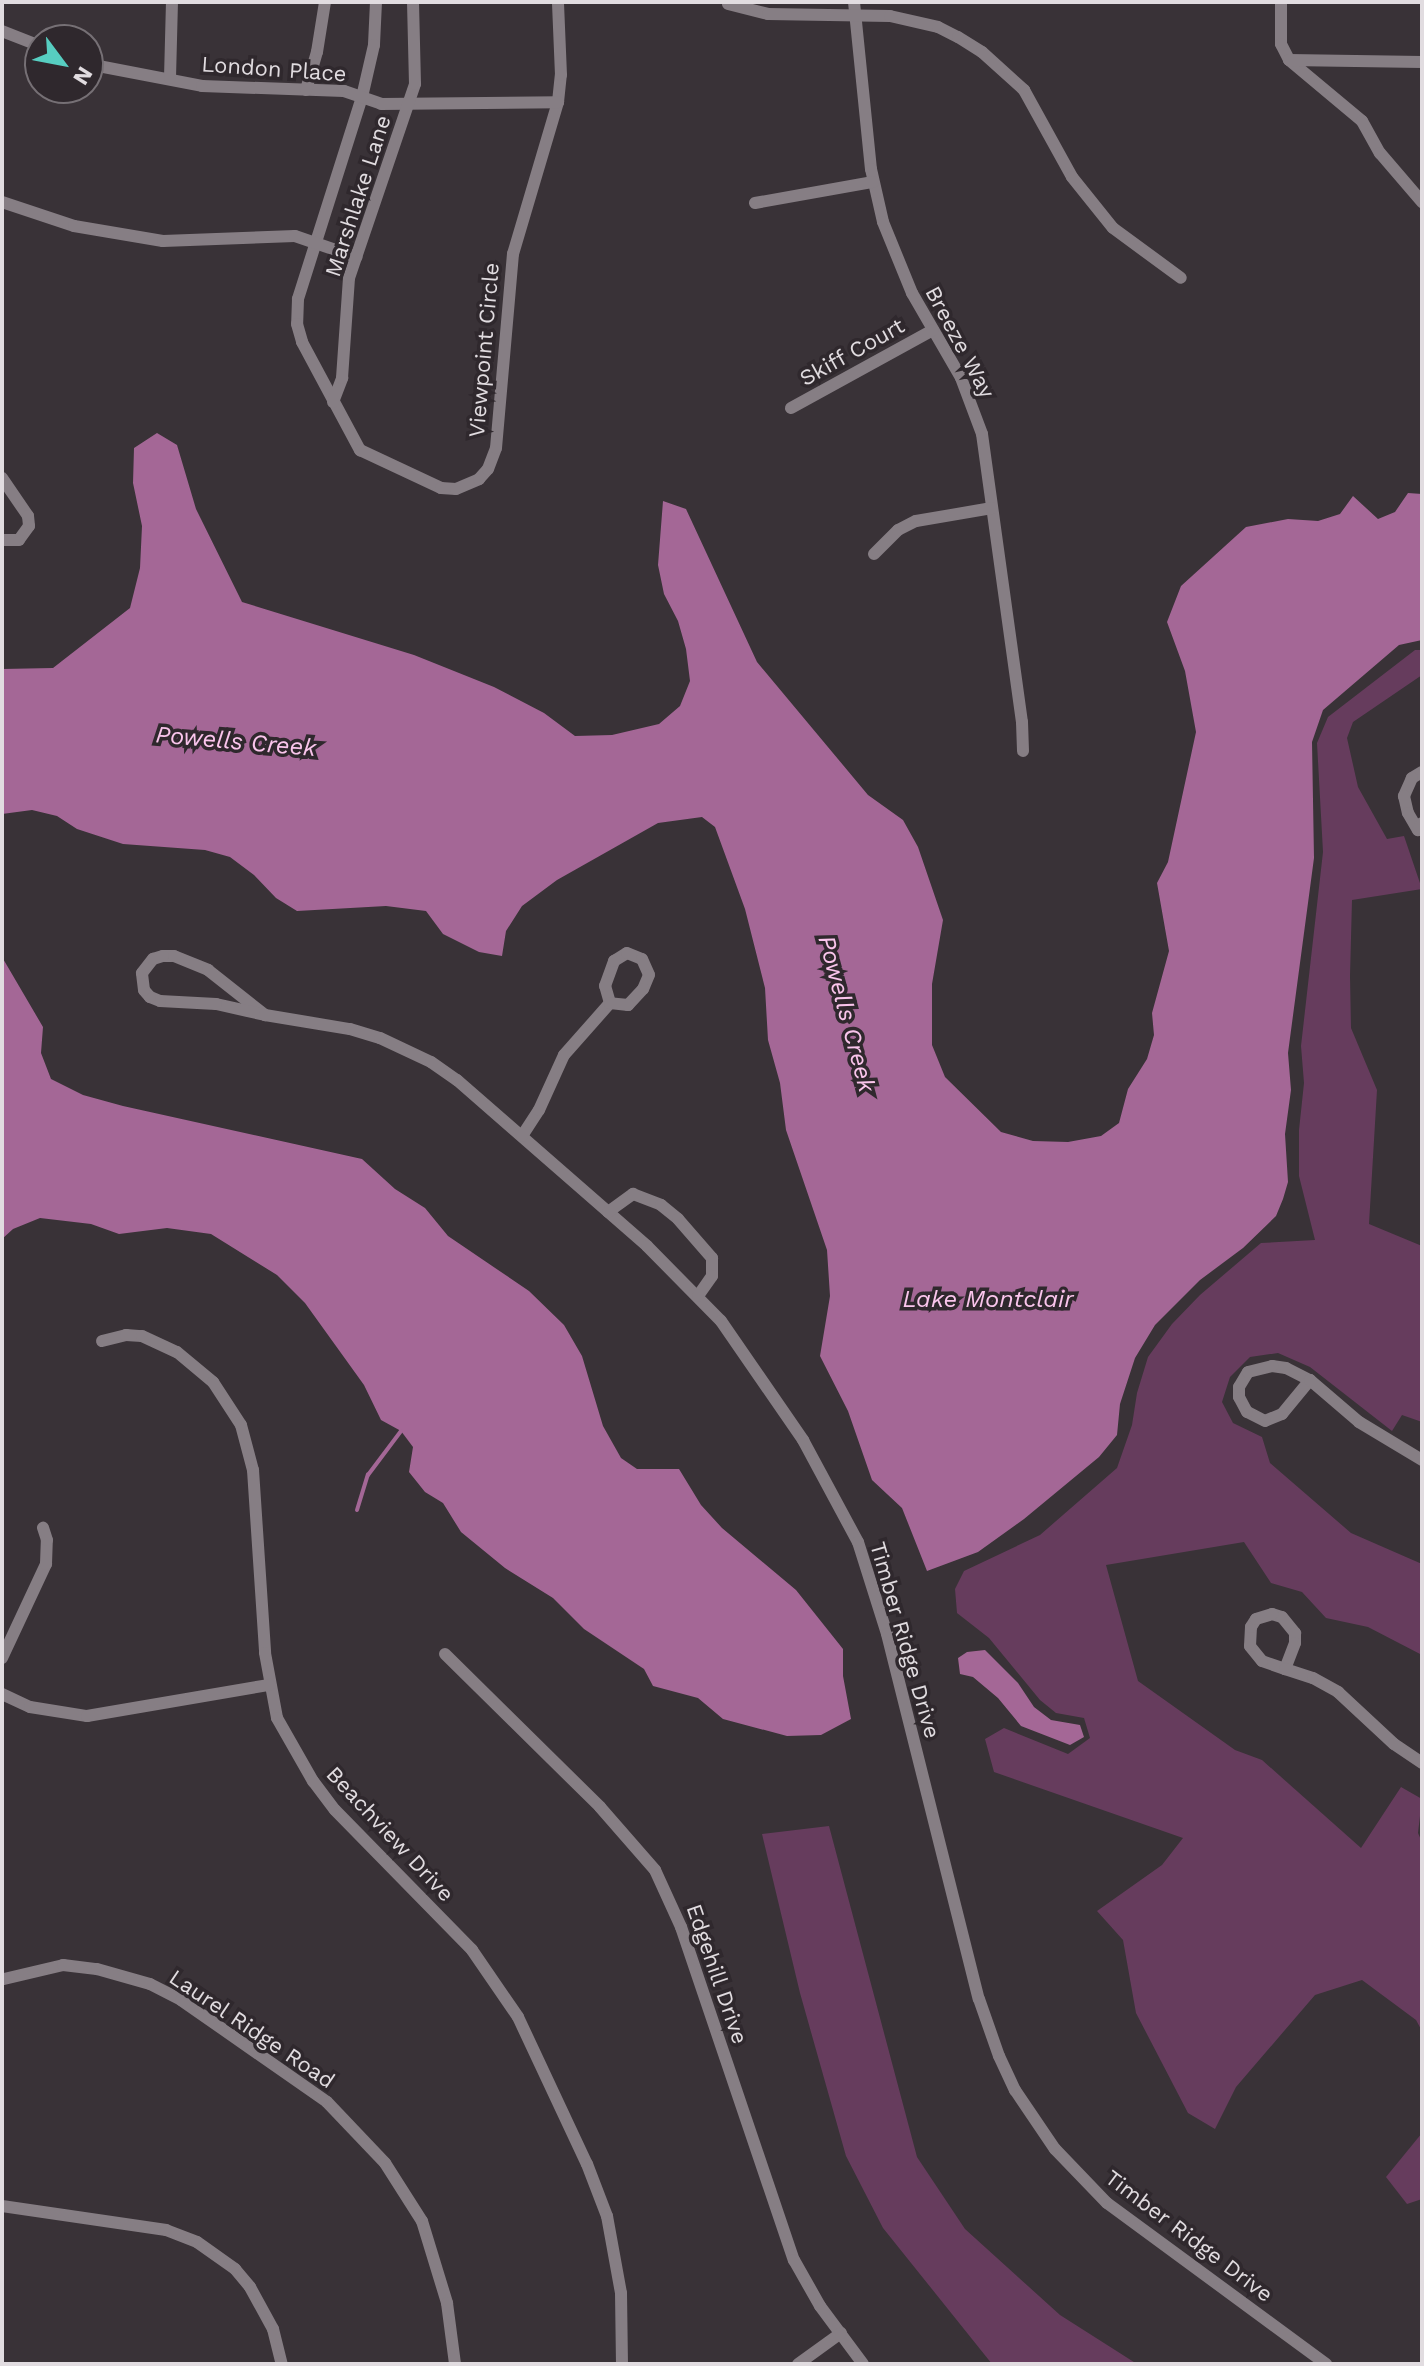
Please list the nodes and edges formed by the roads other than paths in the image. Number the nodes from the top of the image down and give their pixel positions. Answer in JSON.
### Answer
{"nodes":[{"id":1,"x":172,"y":2,"type":"edge"},
{"id":2,"x":325,"y":2,"type":"edge"},
{"id":3,"x":376,"y":2,"type":"edge"},
{"id":4,"x":413,"y":2,"type":"edge"},
{"id":5,"x":558,"y":2,"type":"edge"},
{"id":6,"x":1281,"y":2,"type":"edge"},
{"id":7,"x":728,"y":4,"type":"edge"},
{"id":8,"x":854,"y":9,"type":"edge"},
{"id":9,"x":2,"y":31,"type":"edge"},
{"id":10,"x":24,"y":40,"type":"edge"},
{"id":11,"x":1289,"y":60,"type":"junction"},
{"id":12,"x":1422,"y":62,"type":"edge"},
{"id":13,"x":104,"y":67,"type":"edge"},
{"id":14,"x":170,"y":78,"type":"junction"},
{"id":15,"x":306,"y":90,"type":"junction"},
{"id":16,"x":362,"y":97,"type":"junction"},
{"id":17,"x":558,"y":102,"type":"junction"},
{"id":18,"x":410,"y":104,"type":"junction"},
{"id":19,"x":873,"y":182,"type":"junction"},
{"id":20,"x":2,"y":202,"type":"edge"},
{"id":21,"x":1422,"y":202,"type":"edge"},
{"id":22,"x":755,"y":203,"type":"dead end"},
{"id":23,"x":315,"y":242,"type":"junction"},
{"id":24,"x":356,"y":257,"type":"junction"},
{"id":25,"x":1181,"y":278,"type":"dead end"},
{"id":26,"x":933,"y":330,"type":"junction"},
{"id":27,"x":333,"y":402,"type":"junction"},
{"id":28,"x":791,"y":408,"type":"dead end"},
{"id":29,"x":2,"y":478,"type":"edge"},
{"id":30,"x":992,"y":508,"type":"junction"},
{"id":31,"x":2,"y":540,"type":"edge"},
{"id":32,"x":874,"y":554,"type":"dead end"},
{"id":33,"x":1023,"y":751,"type":"dead end"},
{"id":34,"x":1422,"y":772,"type":"edge"},
{"id":35,"x":1421,"y":831,"type":"edge"},
{"id":36,"x":610,"y":1003,"type":"junction"},
{"id":37,"x":265,"y":1015,"type":"junction"},
{"id":38,"x":522,"y":1136,"type":"junction"},
{"id":39,"x":608,"y":1212,"type":"junction"},
{"id":40,"x":698,"y":1296,"type":"junction"},
{"id":41,"x":102,"y":1341,"type":"dead end"},
{"id":42,"x":1310,"y":1380,"type":"junction"},
{"id":43,"x":1422,"y":1460,"type":"edge"},
{"id":44,"x":43,"y":1528,"type":"dead end"},
{"id":45,"x":445,"y":1654,"type":"dead end"},
{"id":46,"x":2,"y":1658,"type":"edge"},
{"id":47,"x":1285,"y":1669,"type":"junction"},
{"id":48,"x":269,"y":1685,"type":"junction"},
{"id":49,"x":2,"y":1694,"type":"edge"},
{"id":50,"x":1422,"y":1763,"type":"edge"},
{"id":51,"x":4,"y":1979,"type":"dead end"},
{"id":52,"x":2,"y":2206,"type":"edge"},
{"id":53,"x":841,"y":2333,"type":"junction"},
{"id":54,"x":282,"y":2364,"type":"edge"},
{"id":55,"x":455,"y":2364,"type":"edge"},
{"id":56,"x":622,"y":2364,"type":"edge"},
{"id":57,"x":798,"y":2364,"type":"edge"},
{"id":58,"x":863,"y":2364,"type":"edge"},
{"id":59,"x":1326,"y":2364,"type":"edge"}],
"edges":[{"from":1,"to":14,"type":"street"},
{"from":2,"to":15,"type":"street"},
{"from":3,"to":16,"type":"street","name":"Viewpoint Circle"},
{"from":4,"to":18,"type":"street","name":"Marshlake Lane"},
{"from":5,"to":17,"type":"street","name":"Viewpoint Circle"},
{"from":6,"to":11,"type":"street"},
{"from":7,"to":8,"type":"street"},
{"from":8,"to":19,"type":"street","name":"Breeze Way"},
{"from":8,"to":25,"type":"street"},
{"from":9,"to":10,"type":"street"},
{"from":11,"to":12,"type":"street"},
{"from":11,"to":21,"type":"street"},
{"from":13,"to":14,"type":"street","name":"London Place"},
{"from":14,"to":15,"type":"street","name":"London Place"},
{"from":15,"to":16,"type":"street","name":"London Place"},
{"from":16,"to":18,"type":"street"},
{"from":16,"to":23,"type":"street","name":"Viewpoint Circle"},
{"from":17,"to":18,"type":"street"},
{"from":17,"to":27,"type":"street","name":"Viewpoint Circle"},
{"from":18,"to":24,"type":"street","name":"Marshlake Lane"},
{"from":19,"to":22,"type":"street"},
{"from":19,"to":26,"type":"street","name":"Breeze Way"},
{"from":20,"to":23,"type":"street"},
{"from":23,"to":24,"type":"street"},
{"from":23,"to":27,"type":"street","name":"Viewpoint Circle"},
{"from":24,"to":27,"type":"street","name":"Marshlake Lane"},
{"from":26,"to":28,"type":"street","name":"Skiff Court"},
{"from":26,"to":30,"type":"street","name":"Breeze Way"},
{"from":29,"to":31,"type":"street"},
{"from":30,"to":32,"type":"street"},
{"from":30,"to":33,"type":"street","name":"Breeze Way"},
{"from":34,"to":35,"type":"street"},
{"from":36,"to":36,"type":"street"},
{"from":36,"to":38,"type":"street"},
{"from":37,"to":37,"type":"street","name":"Timber Ridge Drive"},
{"from":37,"to":38,"type":"street","name":"Timber Ridge Drive"},
{"from":38,"to":39,"type":"street","name":"Timber Ridge Drive"},
{"from":39,"to":40,"type":"street","name":"Timber Ridge Drive"},
{"from":39,"to":40,"type":"street"},
{"from":40,"to":59,"type":"street","name":"Timber Ridge Drive"},
{"from":41,"to":48,"type":"street","name":"Beachview Drive"},
{"from":42,"to":42,"type":"street"},
{"from":42,"to":43,"type":"street"},
{"from":44,"to":46,"type":"street"},
{"from":45,"to":53,"type":"street","name":"Edgehill Drive"},
{"from":47,"to":47,"type":"street"},
{"from":47,"to":50,"type":"street"},
{"from":48,"to":49,"type":"street"},
{"from":48,"to":56,"type":"street","name":"Beachview Drive"},
{"from":51,"to":55,"type":"street","name":"Laurel Ridge Road"},
{"from":52,"to":54,"type":"street"},
{"from":53,"to":57,"type":"street"},
{"from":53,"to":58,"type":"street","name":"Edgehill Drive"}]}
